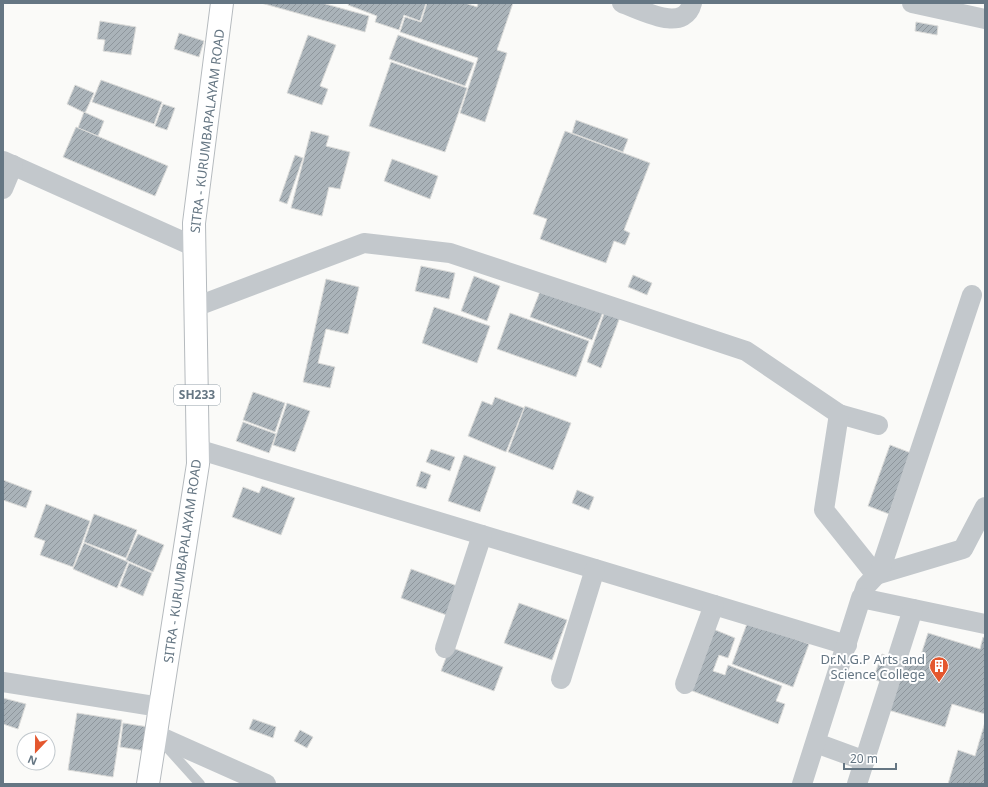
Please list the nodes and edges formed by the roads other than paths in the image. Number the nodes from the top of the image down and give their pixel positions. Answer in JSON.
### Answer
{"nodes":[{"id":1,"x":222,"y":3,"type":"edge"},
{"id":2,"x":622,"y":3,"type":"edge"},
{"id":3,"x":692,"y":3,"type":"edge"},
{"id":4,"x":912,"y":3,"type":"edge"},
{"id":5,"x":985,"y":19,"type":"edge"},
{"id":6,"x":8,"y":163,"type":"edge"},
{"id":7,"x":3,"y":189,"type":"edge"},
{"id":8,"x":195,"y":247,"type":"junction"},
{"id":9,"x":972,"y":295,"type":"dead end"},
{"id":10,"x":195,"y":307,"type":"junction"},
{"id":11,"x":839,"y":414,"type":"junction"},
{"id":12,"x":878,"y":425,"type":"dead end"},
{"id":13,"x":197,"y":449,"type":"junction"},
{"id":14,"x":985,"y":507,"type":"edge"},
{"id":15,"x":482,"y":535,"type":"junction"},
{"id":16,"x":594,"y":569,"type":"junction"},
{"id":17,"x":876,"y":575,"type":"junction"},
{"id":18,"x":862,"y":598,"type":"junction"},
{"id":19,"x":714,"y":605,"type":"junction"},
{"id":20,"x":913,"y":609,"type":"junction"},
{"id":21,"x":985,"y":624,"type":"edge"},
{"id":22,"x":847,"y":645,"type":"junction"},
{"id":23,"x":444,"y":648,"type":"dead end"},
{"id":24,"x":561,"y":679,"type":"dead end"},
{"id":25,"x":3,"y":682,"type":"edge"},
{"id":26,"x":685,"y":684,"type":"dead end"},
{"id":27,"x":160,"y":707,"type":"junction"},
{"id":28,"x":156,"y":735,"type":"junction"},
{"id":29,"x":816,"y":743,"type":"junction"},
{"id":30,"x":865,"y":761,"type":"junction"},
{"id":31,"x":148,"y":784,"type":"edge"},
{"id":32,"x":200,"y":784,"type":"edge"},
{"id":33,"x":266,"y":784,"type":"edge"},
{"id":34,"x":802,"y":784,"type":"edge"},
{"id":35,"x":857,"y":784,"type":"edge"}],
"edges":[{"from":1,"to":8,"type":"main road","name":"SITRA - KURUMBAPALAYAM ROAD","number":"SH233"},
{"from":2,"to":3,"type":"street"},
{"from":4,"to":5,"type":"street"},
{"from":6,"to":7,"type":"street"},
{"from":6,"to":8,"type":"street"},
{"from":8,"to":10,"type":"main road","name":"SITRA - KURUMBAPALAYAM ROAD","number":"SH233"},
{"from":9,"to":17,"type":"street"},
{"from":10,"to":11,"type":"street"},
{"from":10,"to":13,"type":"main road","name":"SITRA - KURUMBAPALAYAM ROAD","number":"SH233"},
{"from":11,"to":12,"type":"street"},
{"from":11,"to":17,"type":"street"},
{"from":13,"to":15,"type":"street"},
{"from":13,"to":27,"type":"main road","name":"SITRA - KURUMBAPALAYAM ROAD","number":"SH233"},
{"from":14,"to":17,"type":"street"},
{"from":15,"to":16,"type":"street"},
{"from":15,"to":23,"type":"street"},
{"from":16,"to":19,"type":"street"},
{"from":16,"to":24,"type":"street"},
{"from":17,"to":18,"type":"street"},
{"from":18,"to":20,"type":"street"},
{"from":18,"to":22,"type":"street"},
{"from":19,"to":22,"type":"street"},
{"from":19,"to":26,"type":"street"},
{"from":20,"to":21,"type":"street"},
{"from":20,"to":30,"type":"street"},
{"from":22,"to":29,"type":"street"},
{"from":25,"to":27,"type":"street"},
{"from":27,"to":28,"type":"main road","name":"SITRA - KURUMBAPALAYAM ROAD","number":"SH233"},
{"from":28,"to":31,"type":"main road","name":"SITRA - KURUMBAPALAYAM ROAD","number":"SH233"},
{"from":28,"to":32,"type":"lane"},
{"from":28,"to":33,"type":"street"},
{"from":29,"to":30,"type":"street"},
{"from":29,"to":34,"type":"street"},
{"from":30,"to":35,"type":"street"}]}
